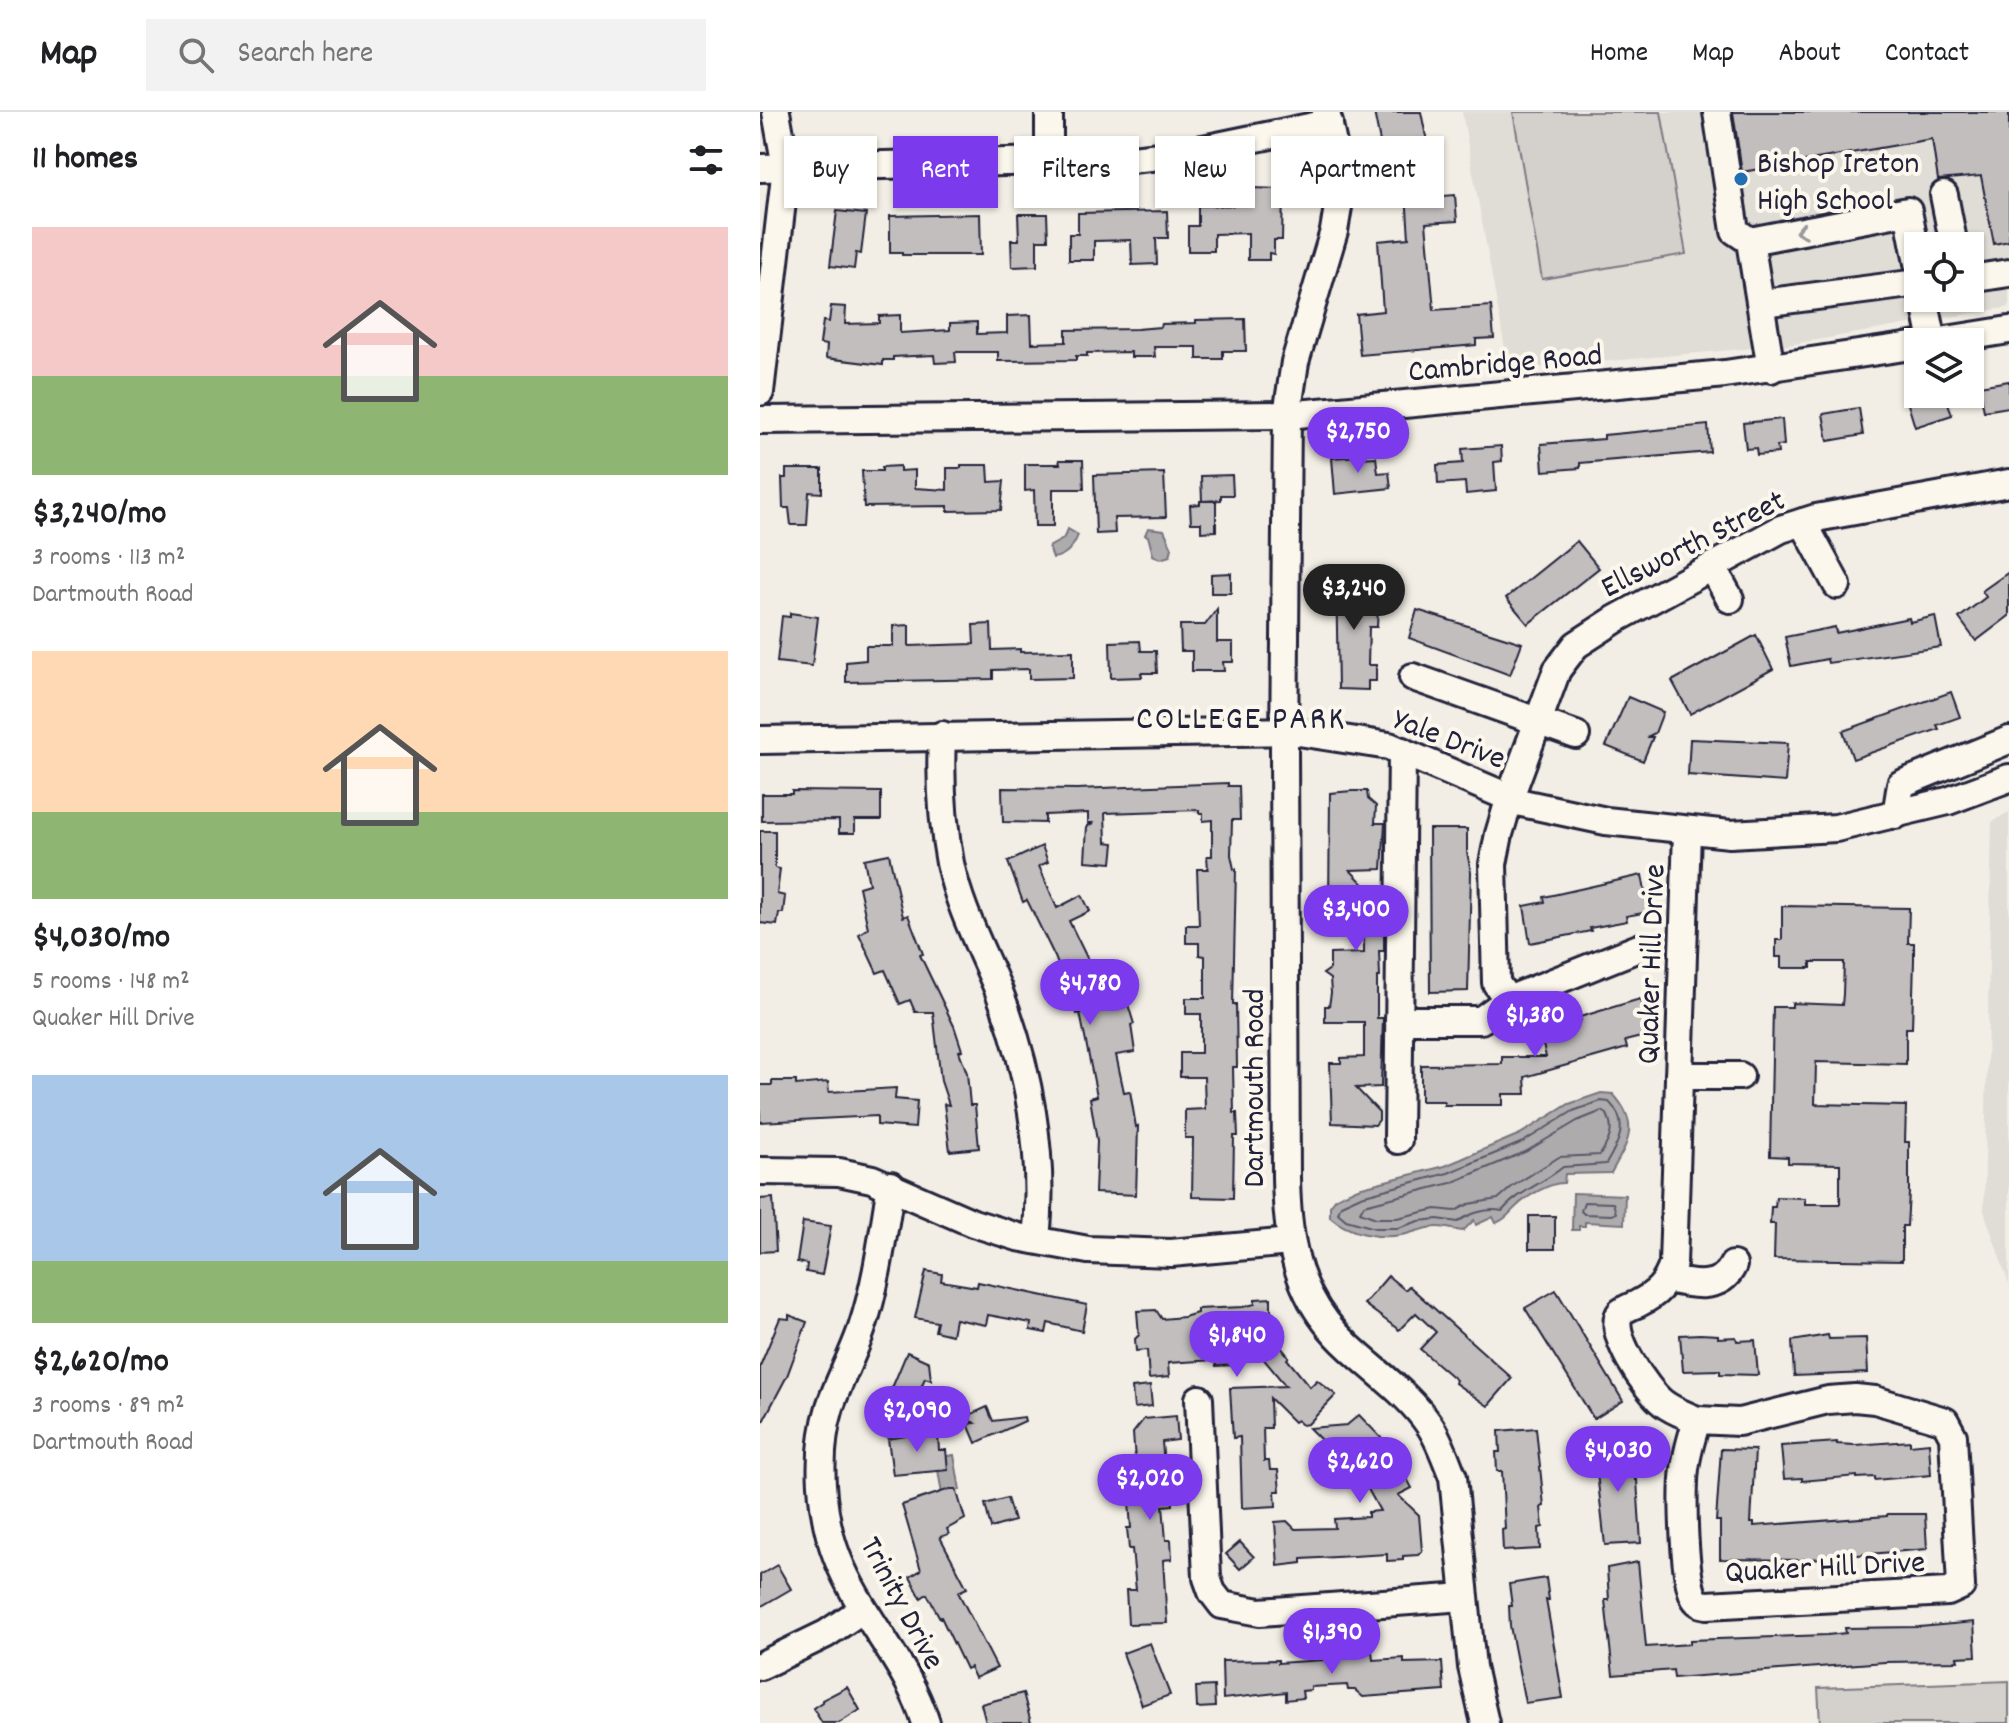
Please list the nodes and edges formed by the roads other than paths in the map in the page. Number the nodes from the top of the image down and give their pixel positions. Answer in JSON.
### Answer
{"nodes":[{"id":1,"x":776,"y":112,"type":"edge"},
{"id":2,"x":1049,"y":112,"type":"edge"},
{"id":3,"x":1717,"y":112,"type":"edge"},
{"id":4,"x":1328,"y":118,"type":"edge"},
{"id":5,"x":1049,"y":136,"type":"edge"},
{"id":6,"x":1139,"y":158,"type":"edge"},
{"id":7,"x":1014,"y":163,"type":"edge"},
{"id":8,"x":773,"y":168,"type":"edge"},
{"id":9,"x":1944,"y":195,"type":"dead end"},
{"id":10,"x":1912,"y":232,"type":"edge"},
{"id":11,"x":1951,"y":232,"type":"edge"},
{"id":12,"x":1750,"y":241,"type":"junction"},
{"id":13,"x":2009,"y":273,"type":"edge"},
{"id":14,"x":1984,"y":277,"type":"edge"},
{"id":15,"x":1904,"y":285,"type":"edge"},
{"id":16,"x":1762,"y":303,"type":"junction"},
{"id":17,"x":2009,"y":330,"type":"edge"},
{"id":18,"x":1984,"y":334,"type":"edge"},
{"id":19,"x":1904,"y":347,"type":"edge"},
{"id":20,"x":1771,"y":369,"type":"junction"},
{"id":21,"x":760,"y":392,"type":"edge"},
{"id":22,"x":1287,"y":415,"type":"junction"},
{"id":23,"x":760,"y":420,"type":"edge"},
{"id":24,"x":2009,"y":483,"type":"edge"},
{"id":25,"x":1803,"y":522,"type":"junction"},
{"id":26,"x":1712,"y":566,"type":"junction"},
{"id":27,"x":1837,"y":585,"type":"dead end"},
{"id":28,"x":1730,"y":599,"type":"dead end"},
{"id":29,"x":1413,"y":677,"type":"dead end"},
{"id":30,"x":1538,"y":720,"type":"junction"},
{"id":31,"x":1284,"y":731,"type":"junction"},
{"id":32,"x":942,"y":735,"type":"junction"},
{"id":33,"x":1576,"y":735,"type":"dead end"},
{"id":34,"x":760,"y":740,"type":"edge"},
{"id":35,"x":2009,"y":740,"type":"edge"},
{"id":36,"x":1402,"y":751,"type":"junction"},
{"id":37,"x":2009,"y":778,"type":"edge"},
{"id":38,"x":1510,"y":797,"type":"junction"},
{"id":39,"x":1896,"y":815,"type":"junction"},
{"id":40,"x":1687,"y":831,"type":"junction"},
{"id":41,"x":1641,"y":947,"type":"dead end"},
{"id":42,"x":1508,"y":1000,"type":"junction"},
{"id":43,"x":1399,"y":1020,"type":"junction"},
{"id":44,"x":1679,"y":1076,"type":"junction"},
{"id":45,"x":1740,"y":1076,"type":"dead end"},
{"id":46,"x":1398,"y":1140,"type":"dead end"},
{"id":47,"x":760,"y":1171,"type":"edge"},
{"id":48,"x":891,"y":1185,"type":"junction"},
{"id":49,"x":1036,"y":1240,"type":"junction"},
{"id":50,"x":1290,"y":1242,"type":"junction"},
{"id":51,"x":1733,"y":1265,"type":"dead end"},
{"id":52,"x":1668,"y":1279,"type":"junction"},
{"id":53,"x":1199,"y":1399,"type":"dead end"},
{"id":54,"x":1697,"y":1420,"type":"junction"},
{"id":55,"x":1464,"y":1597,"type":"junction"},
{"id":56,"x":863,"y":1609,"type":"junction"},
{"id":57,"x":760,"y":1666,"type":"edge"},
{"id":58,"x":926,"y":1723,"type":"edge"},
{"id":59,"x":1485,"y":1723,"type":"edge"}],
"edges":[{"from":1,"to":8,"type":"street"},
{"from":2,"to":5,"type":"street"},
{"from":3,"to":12,"type":"street"},
{"from":4,"to":6,"type":"street"},
{"from":4,"to":22,"type":"street","name":"Dartmouth Road"},
{"from":7,"to":8,"type":"street"},
{"from":8,"to":21,"type":"street"},
{"from":9,"to":11,"type":"street"},
{"from":10,"to":12,"type":"street","one_way":true},
{"from":12,"to":16,"type":"street"},
{"from":13,"to":14,"type":"street"},
{"from":15,"to":16,"type":"street"},
{"from":16,"to":20,"type":"street"},
{"from":17,"to":18,"type":"street"},
{"from":19,"to":20,"type":"street","name":"Cambridge Road"},
{"from":20,"to":22,"type":"street","name":"Cambridge Road"},
{"from":22,"to":23,"type":"street","name":"Cambridge Road"},
{"from":22,"to":31,"type":"street","name":"Dartmouth Road"},
{"from":24,"to":25,"type":"street","name":"Ellsworth Street"},
{"from":25,"to":26,"type":"street","name":"Ellsworth Street"},
{"from":25,"to":27,"type":"street"},
{"from":26,"to":28,"type":"street"},
{"from":26,"to":30,"type":"street","name":"Ellsworth Street"},
{"from":29,"to":30,"type":"street"},
{"from":30,"to":33,"type":"street"},
{"from":30,"to":38,"type":"street","name":"Ellsworth Street"},
{"from":31,"to":32,"type":"street","name":"Yale Drive"},
{"from":31,"to":36,"type":"street","name":"Yale Drive"},
{"from":31,"to":50,"type":"street","name":"Dartmouth Road"},
{"from":32,"to":34,"type":"street","name":"Yale Drive"},
{"from":32,"to":49,"type":"street"},
{"from":35,"to":39,"type":"street"},
{"from":36,"to":38,"type":"street","name":"Yale Drive"},
{"from":36,"to":43,"type":"street"},
{"from":37,"to":39,"type":"street","name":"Yale Drive"},
{"from":38,"to":40,"type":"street","name":"Yale Drive"},
{"from":38,"to":42,"type":"street","name":"Ellsworth Street"},
{"from":39,"to":40,"type":"street","name":"Yale Drive"},
{"from":40,"to":44,"type":"street","name":"Quaker Hill Drive"},
{"from":41,"to":42,"type":"street"},
{"from":42,"to":43,"type":"street"},
{"from":43,"to":46,"type":"street"},
{"from":44,"to":45,"type":"street"},
{"from":44,"to":52,"type":"street","name":"Quaker Hill Drive"},
{"from":47,"to":48,"type":"street"},
{"from":48,"to":49,"type":"street"},
{"from":48,"to":56,"type":"street","name":"Trinity Drive"},
{"from":49,"to":50,"type":"street"},
{"from":50,"to":55,"type":"street","name":"Dartmouth Road"},
{"from":51,"to":52,"type":"street"},
{"from":52,"to":54,"type":"street","name":"Quaker Hill Drive"},
{"from":53,"to":55,"type":"street"},
{"from":54,"to":54,"type":"street","name":"Quaker Hill Drive"},
{"from":55,"to":59,"type":"street","name":"Dartmouth Road"},
{"from":56,"to":57,"type":"street"},
{"from":56,"to":58,"type":"street","name":"Trinity Drive"}]}
